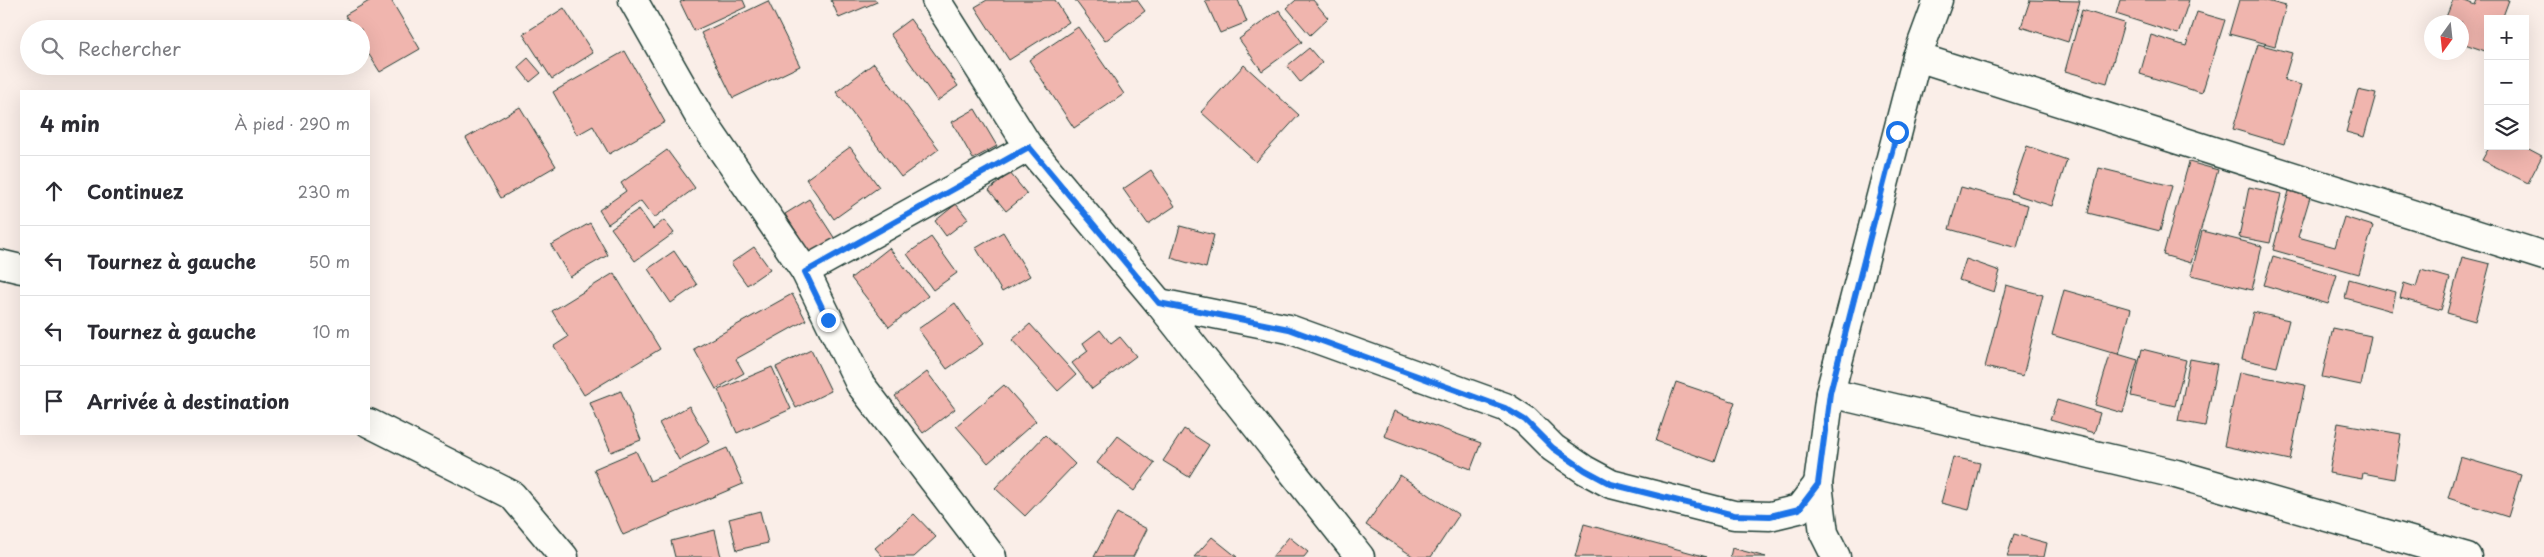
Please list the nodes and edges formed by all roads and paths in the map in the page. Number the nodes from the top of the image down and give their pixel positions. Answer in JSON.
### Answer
{"nodes":[{"id":1,"x":633,"y":0,"type":"edge"},
{"id":2,"x":936,"y":0,"type":"edge"},
{"id":3,"x":1938,"y":0,"type":"edge"},
{"id":4,"x":1917,"y":57,"type":"junction"},
{"id":5,"x":1029,"y":147,"type":"junction"},
{"id":6,"x":2544,"y":256,"type":"edge"},
{"id":7,"x":0,"y":264,"type":"edge"},
{"id":8,"x":20,"y":269,"type":"edge"},
{"id":9,"x":805,"y":272,"type":"junction"},
{"id":10,"x":1159,"y":303,"type":"junction"},
{"id":11,"x":1830,"y":393,"type":"junction"},
{"id":12,"x":370,"y":423,"type":"edge"},
{"id":13,"x":1818,"y":484,"type":"junction"},
{"id":14,"x":564,"y":557,"type":"edge"},
{"id":15,"x":992,"y":557,"type":"edge"},
{"id":16,"x":1360,"y":557,"type":"edge"},
{"id":17,"x":1836,"y":557,"type":"edge"},
{"id":18,"x":2467,"y":557,"type":"edge"}],
"edges":[{"from":1,"to":9,"type":"street"},
{"from":2,"to":5,"type":"street"},
{"from":3,"to":4,"type":"street"},
{"from":4,"to":6,"type":"street"},
{"from":4,"to":11,"type":"street"},
{"from":5,"to":9,"type":"street"},
{"from":5,"to":10,"type":"street"},
{"from":7,"to":8,"type":"street"},
{"from":9,"to":15,"type":"street"},
{"from":10,"to":13,"type":"street"},
{"from":10,"to":16,"type":"street"},
{"from":11,"to":13,"type":"street"},
{"from":11,"to":18,"type":"street"},
{"from":12,"to":14,"type":"street"},
{"from":13,"to":17,"type":"street"}]}
